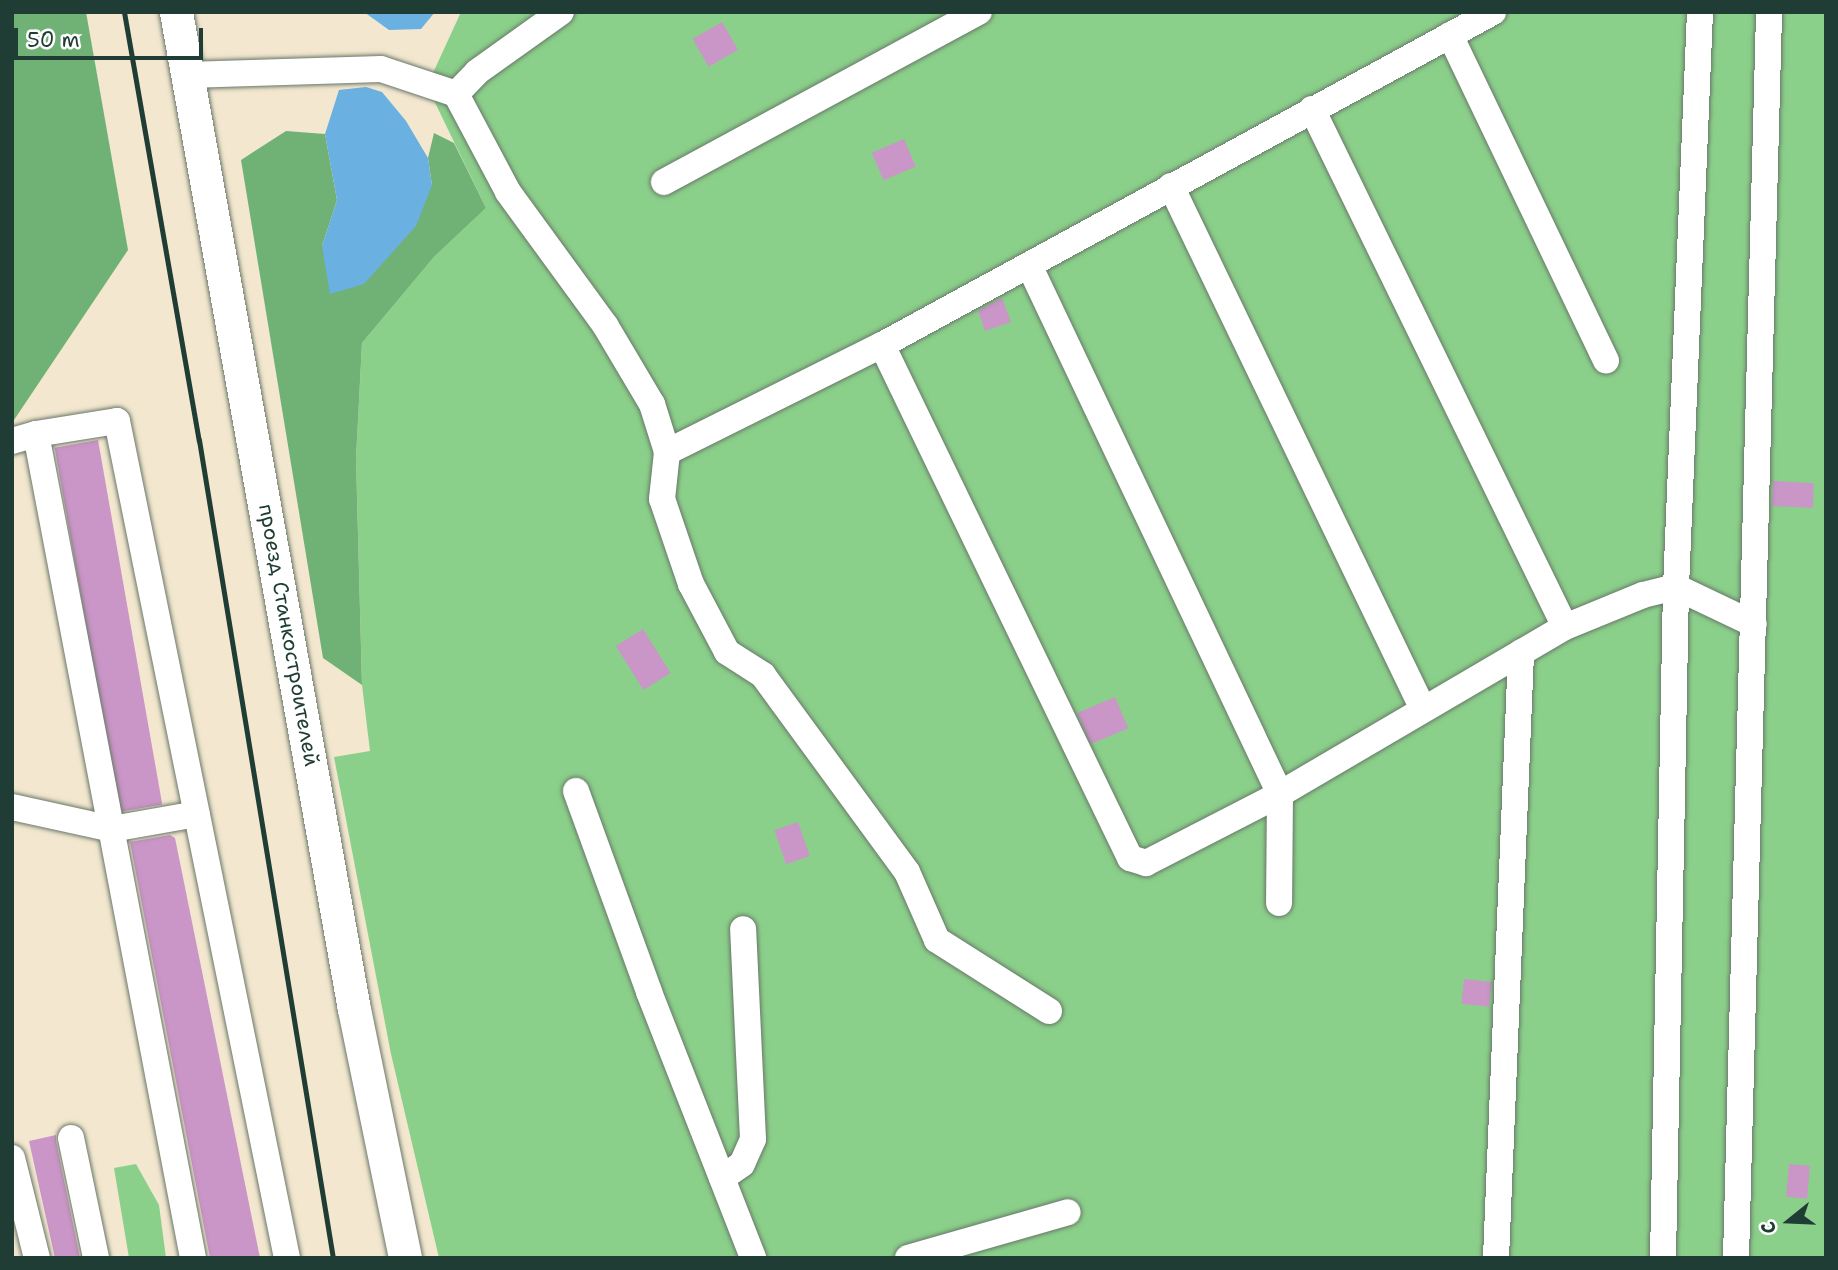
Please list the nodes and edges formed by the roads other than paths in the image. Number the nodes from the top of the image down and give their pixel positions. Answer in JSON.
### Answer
{"nodes":[{"id":1,"x":176,"y":12,"type":"edge"},
{"id":2,"x":561,"y":12,"type":"edge"},
{"id":3,"x":979,"y":12,"type":"edge"},
{"id":4,"x":1493,"y":12,"type":"edge"},
{"id":5,"x":1700,"y":12,"type":"edge"},
{"id":6,"x":1769,"y":12,"type":"edge"},
{"id":7,"x":1450,"y":35,"type":"junction"},
{"id":8,"x":187,"y":75,"type":"junction"},
{"id":9,"x":456,"y":94,"type":"junction"},
{"id":10,"x":1312,"y":109,"type":"junction"},
{"id":11,"x":664,"y":182,"type":"dead end"},
{"id":12,"x":1171,"y":186,"type":"junction"},
{"id":13,"x":1029,"y":265,"type":"junction"},
{"id":14,"x":882,"y":345,"type":"junction"},
{"id":15,"x":1606,"y":361,"type":"dead end"},
{"id":16,"x":24,"y":437,"type":"edge"},
{"id":17,"x":667,"y":452,"type":"junction"},
{"id":18,"x":1676,"y":587,"type":"junction"},
{"id":19,"x":1754,"y":624,"type":"junction"},
{"id":20,"x":1565,"y":627,"type":"junction"},
{"id":21,"x":1521,"y":653,"type":"junction"},
{"id":22,"x":1422,"y":707,"type":"junction"},
{"id":23,"x":576,"y":791,"type":"dead end"},
{"id":24,"x":1280,"y":794,"type":"junction"},
{"id":25,"x":12,"y":807,"type":"edge"},
{"id":26,"x":197,"y":814,"type":"junction"},
{"id":27,"x":112,"y":829,"type":"junction"},
{"id":28,"x":1279,"y":903,"type":"dead end"},
{"id":29,"x":743,"y":929,"type":"dead end"},
{"id":30,"x":1049,"y":1012,"type":"dead end"},
{"id":31,"x":71,"y":1138,"type":"dead end"},
{"id":32,"x":12,"y":1158,"type":"edge"},
{"id":33,"x":722,"y":1178,"type":"junction"},
{"id":34,"x":1068,"y":1212,"type":"dead end"},
{"id":35,"x":37,"y":1258,"type":"edge"},
{"id":36,"x":96,"y":1258,"type":"edge"},
{"id":37,"x":193,"y":1258,"type":"edge"},
{"id":38,"x":287,"y":1258,"type":"edge"},
{"id":39,"x":405,"y":1258,"type":"edge"},
{"id":40,"x":753,"y":1258,"type":"edge"},
{"id":41,"x":908,"y":1258,"type":"edge"},
{"id":42,"x":1496,"y":1258,"type":"edge"},
{"id":43,"x":1663,"y":1258,"type":"edge"},
{"id":44,"x":1736,"y":1258,"type":"edge"}],
"edges":[{"from":1,"to":8,"type":"main road","name":"проезд Станкостроителей"},
{"from":2,"to":9,"type":"street"},
{"from":3,"to":11,"type":"street"},
{"from":4,"to":7,"type":"street"},
{"from":5,"to":18,"type":"street"},
{"from":6,"to":19,"type":"street"},
{"from":7,"to":10,"type":"street"},
{"from":7,"to":15,"type":"street"},
{"from":8,"to":9,"type":"street"},
{"from":8,"to":39,"type":"main road","name":"проезд Станкостроителей"},
{"from":9,"to":17,"type":"street"},
{"from":10,"to":12,"type":"street"},
{"from":10,"to":20,"type":"street"},
{"from":12,"to":13,"type":"street"},
{"from":12,"to":22,"type":"street"},
{"from":13,"to":14,"type":"street"},
{"from":13,"to":24,"type":"street"},
{"from":14,"to":17,"type":"street"},
{"from":14,"to":24,"type":"street"},
{"from":16,"to":26,"type":"street"},
{"from":16,"to":27,"type":"street"},
{"from":17,"to":30,"type":"street"},
{"from":18,"to":19,"type":"street"},
{"from":18,"to":20,"type":"street"},
{"from":18,"to":43,"type":"street"},
{"from":19,"to":44,"type":"street"},
{"from":20,"to":21,"type":"street"},
{"from":21,"to":22,"type":"street"},
{"from":21,"to":42,"type":"street"},
{"from":22,"to":24,"type":"street"},
{"from":23,"to":33,"type":"street"},
{"from":24,"to":28,"type":"street"},
{"from":25,"to":27,"type":"street"},
{"from":26,"to":27,"type":"street"},
{"from":26,"to":38,"type":"street"},
{"from":27,"to":37,"type":"street"},
{"from":29,"to":33,"type":"street"},
{"from":31,"to":36,"type":"street"},
{"from":32,"to":35,"type":"street"},
{"from":33,"to":40,"type":"street"},
{"from":34,"to":41,"type":"street"}]}
